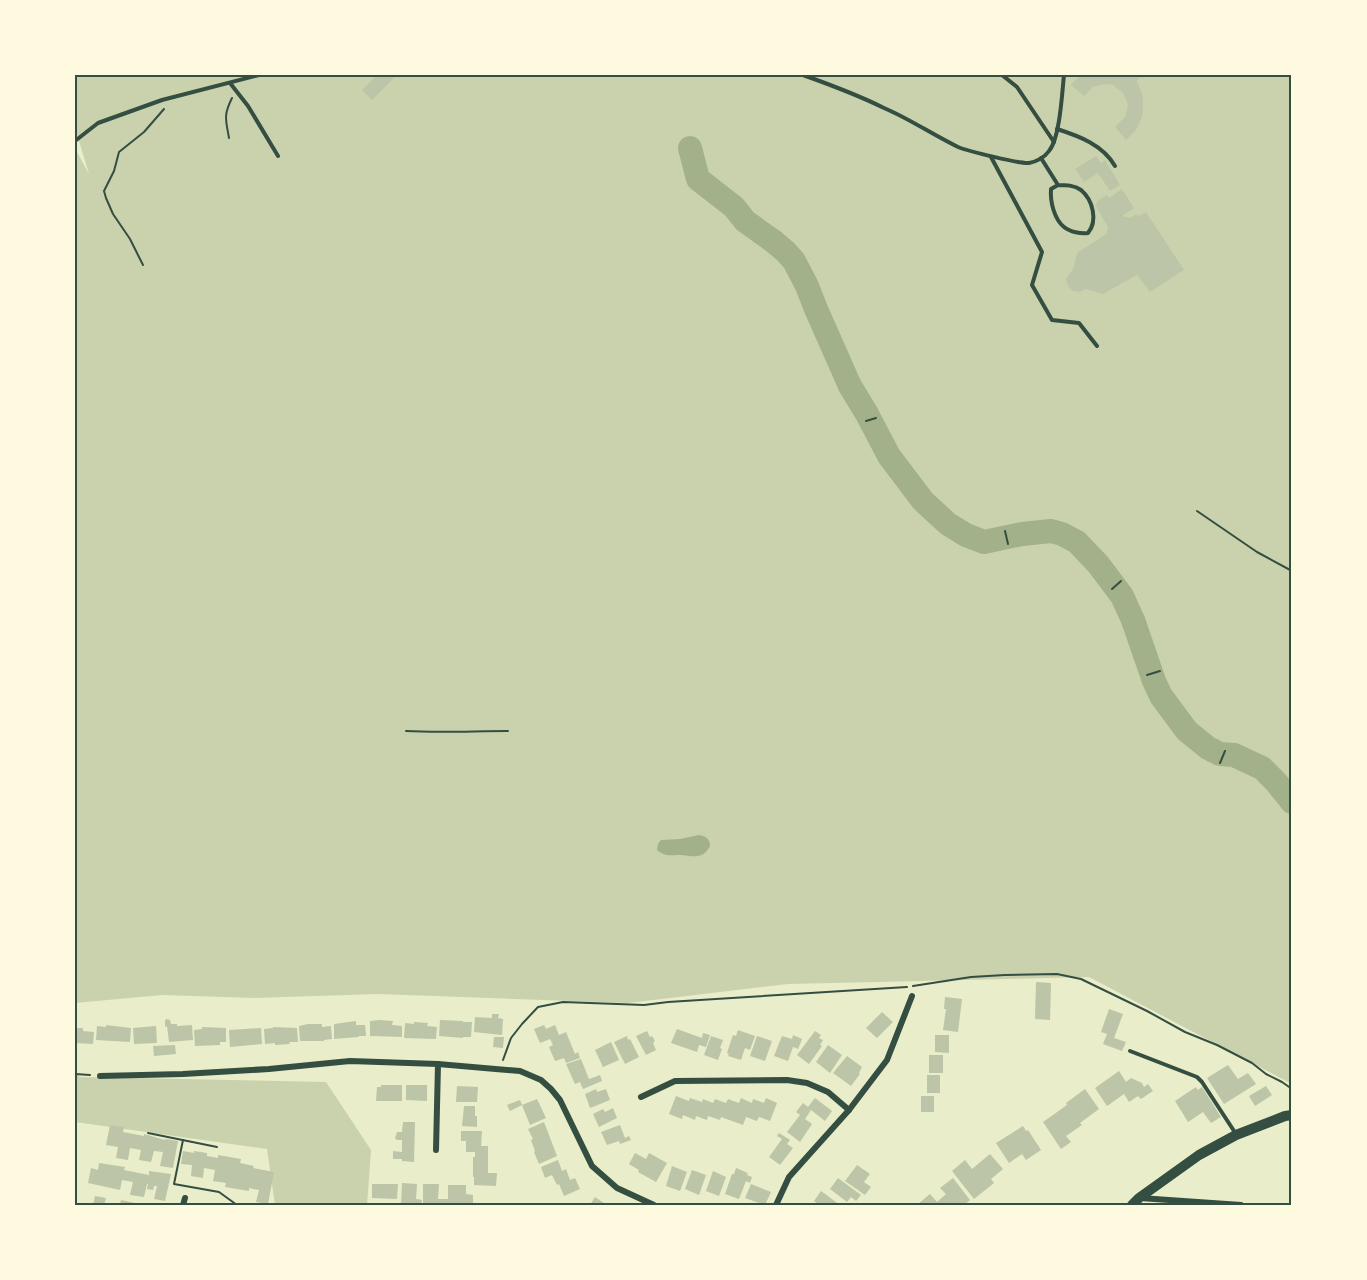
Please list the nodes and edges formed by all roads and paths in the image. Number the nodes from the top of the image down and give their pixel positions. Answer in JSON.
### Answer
{"nodes":[{"id":1,"x":259,"y":75,"type":"edge"},
{"id":2,"x":803,"y":75,"type":"edge"},
{"id":3,"x":1002,"y":75,"type":"edge"},
{"id":4,"x":1065,"y":75,"type":"edge"},
{"id":5,"x":230,"y":83,"type":"junction"},
{"id":6,"x":235,"y":90,"type":"junction"},
{"id":7,"x":174,"y":97,"type":"junction"},
{"id":8,"x":1057,"y":129,"type":"junction"},
{"id":9,"x":229,"y":138,"type":"dead end"},
{"id":10,"x":75,"y":141,"type":"edge"},
{"id":11,"x":1054,"y":142,"type":"junction"},
{"id":12,"x":278,"y":156,"type":"dead end"},
{"id":13,"x":990,"y":156,"type":"junction"},
{"id":14,"x":1041,"y":158,"type":"junction"},
{"id":15,"x":1115,"y":166,"type":"dead end"},
{"id":16,"x":1058,"y":185,"type":"junction"},
{"id":17,"x":143,"y":265,"type":"dead end"},
{"id":18,"x":1096,"y":346,"type":"dead end"},
{"id":19,"x":876,"y":418,"type":"dead end"},
{"id":20,"x":866,"y":422,"type":"dead end"},
{"id":21,"x":1197,"y":511,"type":"dead end"},
{"id":22,"x":1005,"y":531,"type":"dead end"},
{"id":23,"x":1008,"y":544,"type":"dead end"},
{"id":24,"x":1292,"y":571,"type":"edge"},
{"id":25,"x":1121,"y":581,"type":"dead end"},
{"id":26,"x":1112,"y":589,"type":"dead end"},
{"id":27,"x":1160,"y":671,"type":"dead end"},
{"id":28,"x":1147,"y":675,"type":"dead end"},
{"id":29,"x":508,"y":731,"type":"dead end"},
{"id":30,"x":406,"y":732,"type":"dead end"},
{"id":31,"x":1225,"y":751,"type":"dead end"},
{"id":32,"x":1220,"y":763,"type":"dead end"},
{"id":33,"x":912,"y":996,"type":"dead end"},
{"id":34,"x":1130,"y":1051,"type":"dead end"},
{"id":35,"x":438,"y":1064,"type":"junction"},
{"id":36,"x":501,"y":1069,"type":"junction"},
{"id":37,"x":75,"y":1074,"type":"edge"},
{"id":38,"x":100,"y":1076,"type":"joint"},
{"id":39,"x":1292,"y":1089,"type":"edge"},
{"id":40,"x":641,"y":1097,"type":"dead end"},
{"id":41,"x":849,"y":1110,"type":"junction"},
{"id":42,"x":1292,"y":1115,"type":"edge"},
{"id":43,"x":148,"y":1133,"type":"dead end"},
{"id":44,"x":1236,"y":1135,"type":"junction"},
{"id":45,"x":183,"y":1140,"type":"junction"},
{"id":46,"x":217,"y":1147,"type":"dead end"},
{"id":47,"x":436,"y":1150,"type":"dead end"},
{"id":48,"x":1135,"y":1201,"type":"edge"},
{"id":49,"x":237,"y":1205,"type":"edge"},
{"id":50,"x":654,"y":1205,"type":"edge"},
{"id":51,"x":776,"y":1205,"type":"edge"},
{"id":52,"x":1241,"y":1205,"type":"edge"}],
"edges":[{"from":1,"to":5,"type":"lane"},
{"from":2,"to":13,"type":"lane"},
{"from":3,"to":11,"type":"lane"},
{"from":4,"to":8,"type":"lane"},
{"from":5,"to":6,"type":"lane"},
{"from":5,"to":7,"type":"lane"},
{"from":6,"to":9,"type":"path"},
{"from":6,"to":12,"type":"lane"},
{"from":7,"to":10,"type":"lane"},
{"from":7,"to":17,"type":"path"},
{"from":8,"to":11,"type":"lane"},
{"from":8,"to":15,"type":"lane"},
{"from":11,"to":14,"type":"lane"},
{"from":13,"to":14,"type":"lane"},
{"from":13,"to":18,"type":"lane"},
{"from":14,"to":16,"type":"lane"},
{"from":16,"to":16,"type":"lane"},
{"from":19,"to":20,"type":"path"},
{"from":21,"to":24,"type":"path"},
{"from":22,"to":23,"type":"path"},
{"from":25,"to":26,"type":"path"},
{"from":27,"to":28,"type":"path"},
{"from":29,"to":30,"type":"path"},
{"from":31,"to":32,"type":"path"},
{"from":33,"to":41,"type":"street"},
{"from":34,"to":44,"type":"lane"},
{"from":35,"to":36,"type":"street"},
{"from":35,"to":38,"type":"street"},
{"from":35,"to":47,"type":"street"},
{"from":36,"to":39,"type":"path"},
{"from":36,"to":50,"type":"street"},
{"from":37,"to":38,"type":"path"},
{"from":40,"to":41,"type":"street"},
{"from":41,"to":51,"type":"street"},
{"from":42,"to":44,"type":"street"},
{"from":43,"to":45,"type":"path"},
{"from":44,"to":48,"type":"street"},
{"from":45,"to":46,"type":"path"},
{"from":45,"to":49,"type":"path"},
{"from":48,"to":52,"type":"street"}]}
